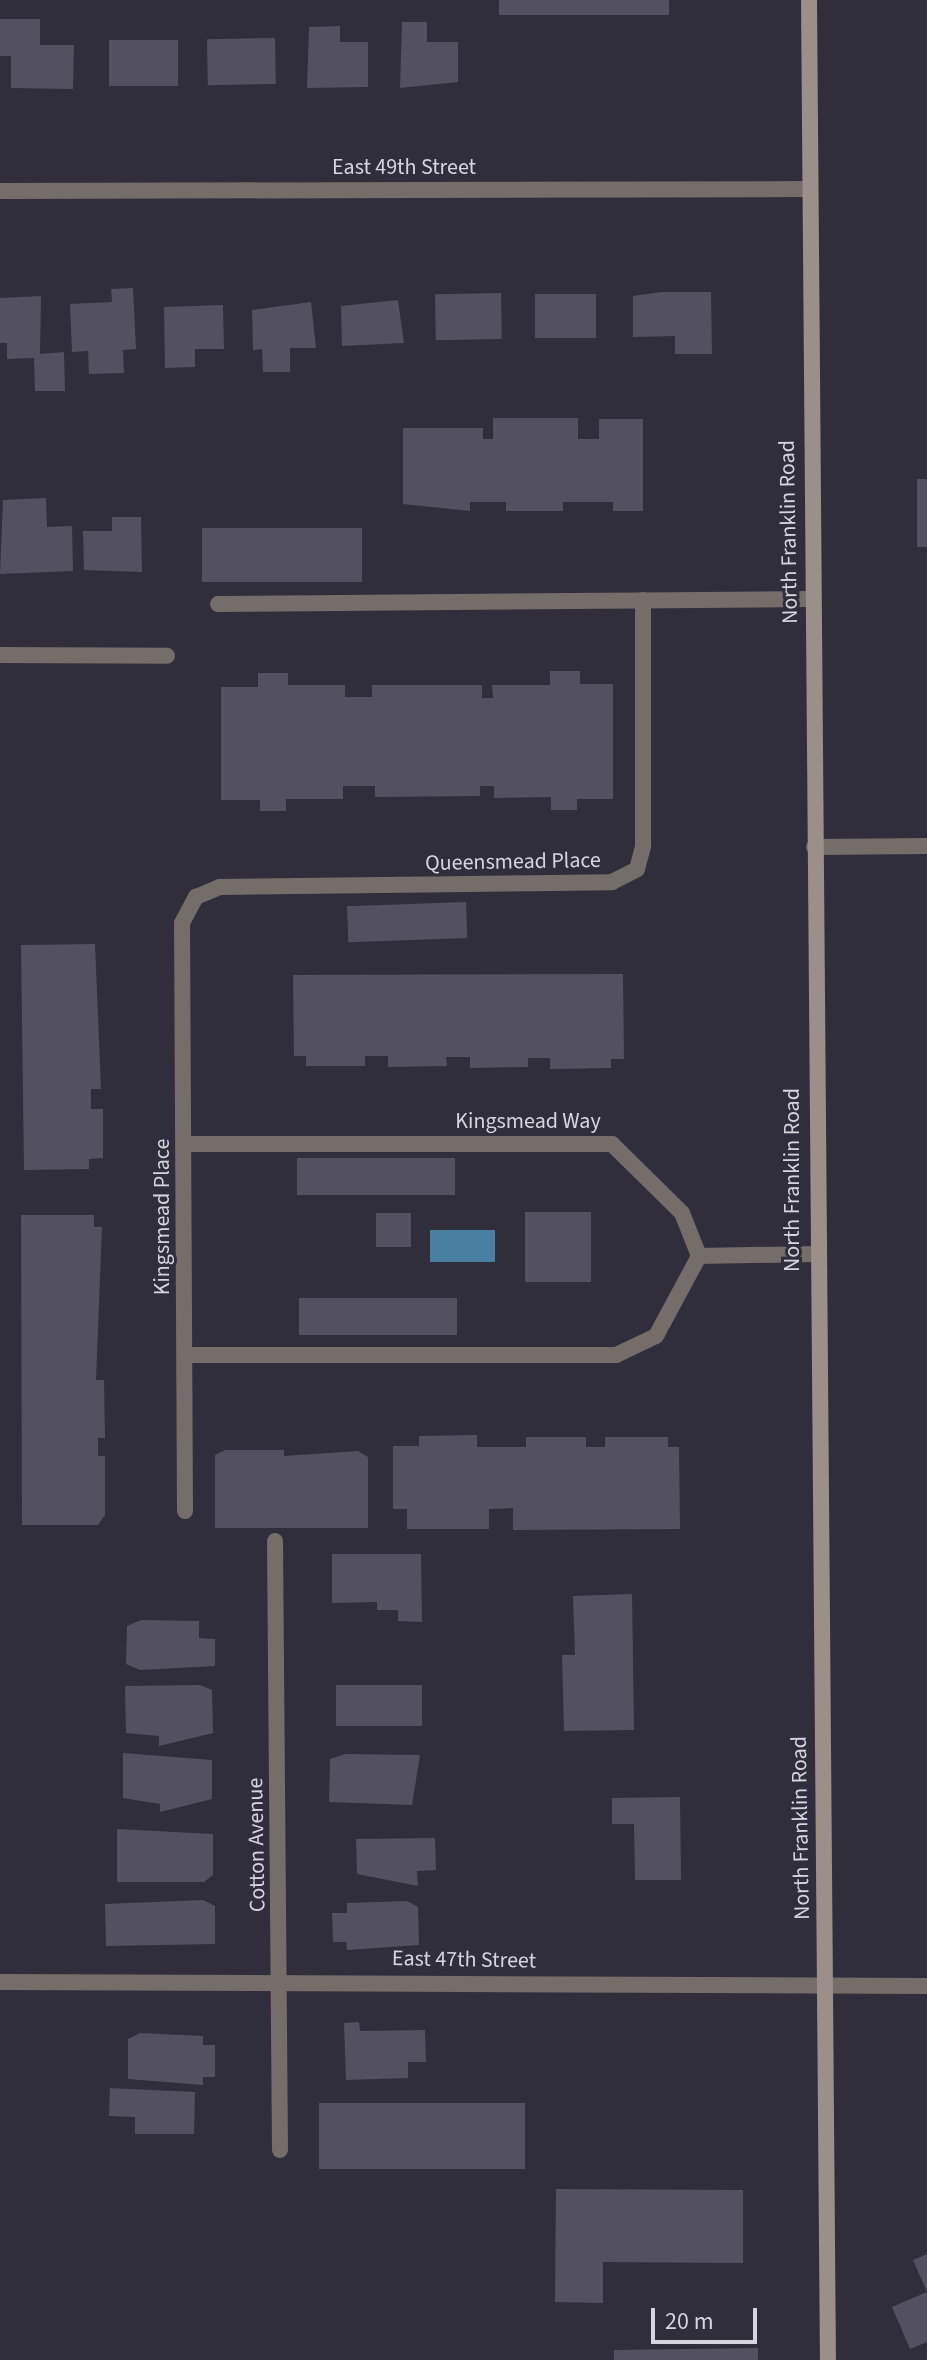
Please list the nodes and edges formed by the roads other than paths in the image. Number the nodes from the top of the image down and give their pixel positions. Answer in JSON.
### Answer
{"nodes":[{"id":1,"x":809,"y":0,"type":"edge"},
{"id":2,"x":809,"y":189,"type":"junction"},
{"id":3,"x":0,"y":191,"type":"edge"},
{"id":4,"x":812,"y":599,"type":"junction"},
{"id":5,"x":643,"y":600,"type":"junction"},
{"id":6,"x":218,"y":604,"type":"dead end"},
{"id":7,"x":0,"y":655,"type":"edge"},
{"id":8,"x":167,"y":656,"type":"dead end"},
{"id":9,"x":927,"y":846,"type":"edge"},
{"id":10,"x":814,"y":847,"type":"junction"},
{"id":11,"x":182,"y":923,"type":"joint"},
{"id":12,"x":185,"y":1144,"type":"junction"},
{"id":13,"x":815,"y":1254,"type":"junction"},
{"id":14,"x":699,"y":1256,"type":"junction"},
{"id":15,"x":185,"y":1355,"type":"junction"},
{"id":16,"x":185,"y":1511,"type":"dead end"},
{"id":17,"x":275,"y":1541,"type":"dead end"},
{"id":18,"x":280,"y":1980,"type":"junction"},
{"id":19,"x":0,"y":1982,"type":"edge"},
{"id":20,"x":825,"y":1985,"type":"junction"},
{"id":21,"x":927,"y":1986,"type":"edge"},
{"id":22,"x":280,"y":2150,"type":"dead end"},
{"id":23,"x":828,"y":2360,"type":"edge"}],
"edges":[{"from":1,"to":2,"type":"main road","name":"North Franklin Road"},
{"from":2,"to":3,"type":"street","name":"East 49th Street"},
{"from":2,"to":4,"type":"main road","name":"North Franklin Road"},
{"from":4,"to":5,"type":"street"},
{"from":4,"to":10,"type":"main road","name":"North Franklin Road"},
{"from":5,"to":6,"type":"street"},
{"from":5,"to":11,"type":"street","name":"Queensmead Place"},
{"from":7,"to":8,"type":"street"},
{"from":9,"to":10,"type":"street"},
{"from":10,"to":13,"type":"main road","name":"North Franklin Road"},
{"from":11,"to":12,"type":"street","name":"Kingsmead Place"},
{"from":12,"to":14,"type":"street","name":"Kingsmead Way"},
{"from":12,"to":15,"type":"street","name":"Kingsmead Place"},
{"from":13,"to":14,"type":"street"},
{"from":13,"to":20,"type":"main road","name":"North Franklin Road"},
{"from":14,"to":15,"type":"street"},
{"from":15,"to":16,"type":"street","name":"Kingsmead Place"},
{"from":17,"to":18,"type":"street","name":"Cotton Avenue"},
{"from":18,"to":19,"type":"street","name":"East 47th Street"},
{"from":18,"to":20,"type":"street","name":"East 47th Street"},
{"from":18,"to":22,"type":"street","name":"Cotton Avenue"},
{"from":20,"to":21,"type":"street","name":"East 47th Street"},
{"from":20,"to":23,"type":"main road","name":"North Franklin Road"}]}
